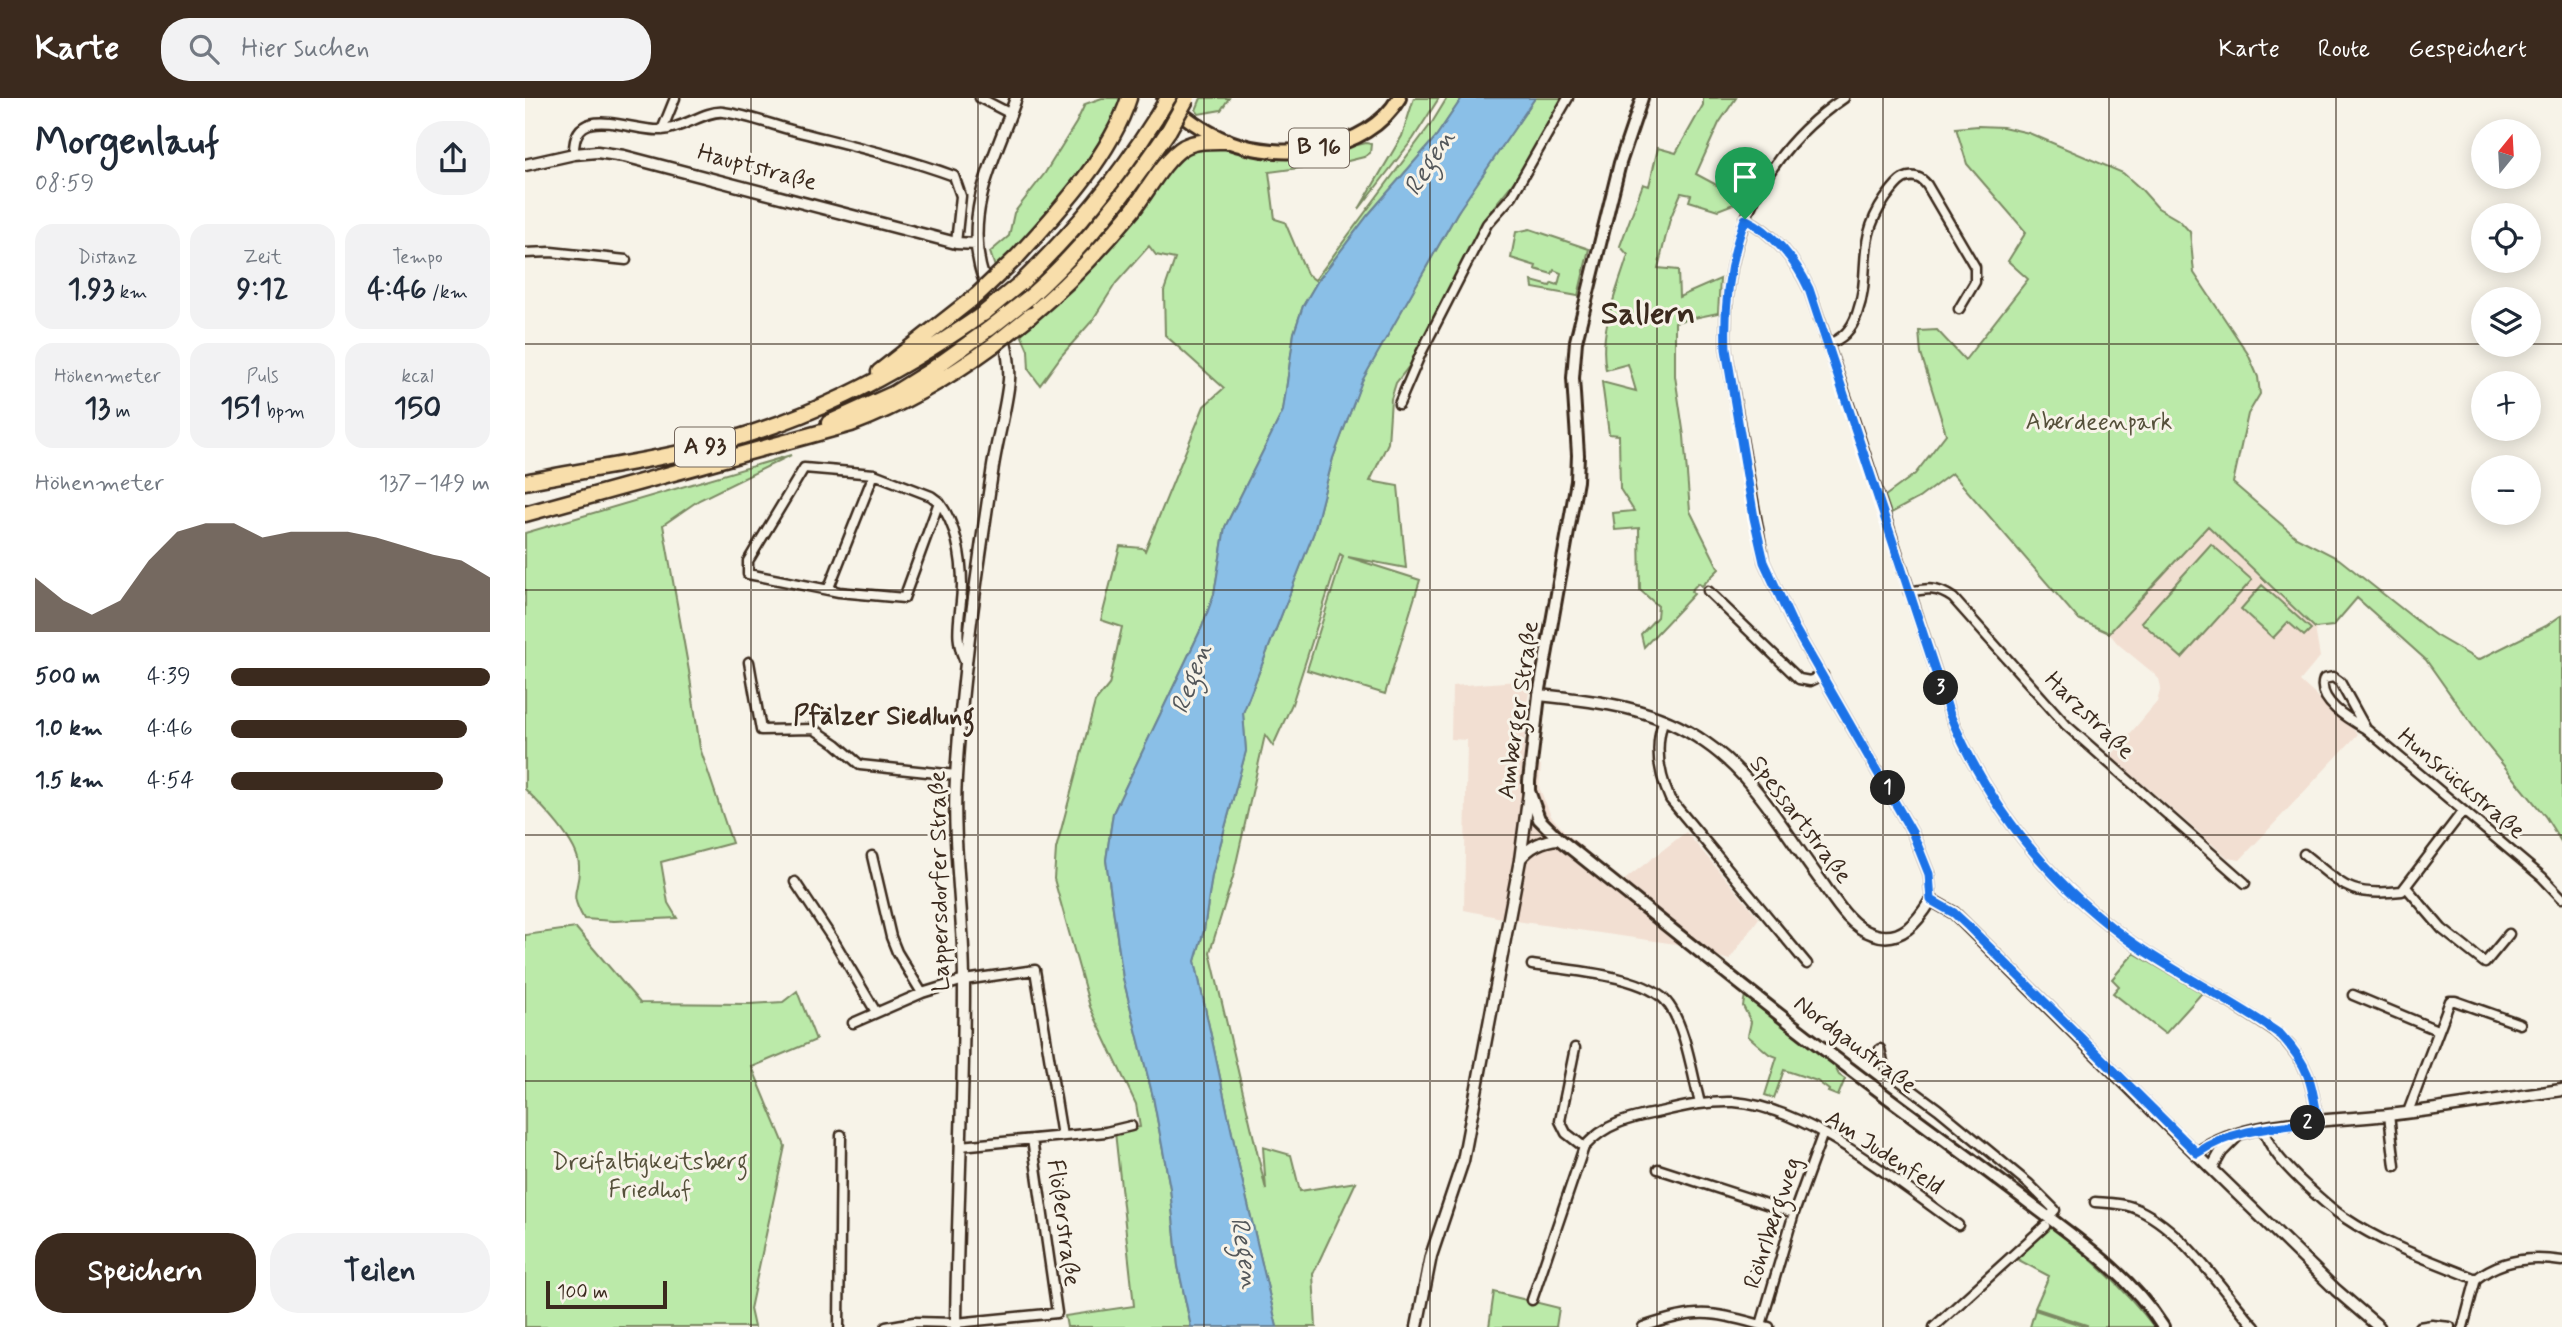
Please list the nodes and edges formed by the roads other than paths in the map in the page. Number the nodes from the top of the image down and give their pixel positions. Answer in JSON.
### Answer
{"nodes":[{"id":1,"x":675,"y":98,"type":"edge"},
{"id":2,"x":980,"y":98,"type":"edge"},
{"id":3,"x":1016,"y":98,"type":"edge"},
{"id":4,"x":1129,"y":98,"type":"edge"},
{"id":5,"x":1166,"y":98,"type":"edge"},
{"id":6,"x":1187,"y":98,"type":"edge"},
{"id":7,"x":1399,"y":98,"type":"edge"},
{"id":8,"x":1568,"y":98,"type":"edge"},
{"id":9,"x":1642,"y":98,"type":"edge"},
{"id":10,"x":1843,"y":98,"type":"edge"},
{"id":11,"x":1011,"y":114,"type":"junction"},
{"id":12,"x":662,"y":130,"type":"junction"},
{"id":13,"x":1227,"y":141,"type":"junction"},
{"id":14,"x":574,"y":155,"type":"junction"},
{"id":15,"x":525,"y":165,"type":"edge"},
{"id":16,"x":1745,"y":219,"type":"junction"},
{"id":17,"x":956,"y":243,"type":"junction"},
{"id":18,"x":976,"y":244,"type":"junction"},
{"id":19,"x":525,"y":253,"type":"edge"},
{"id":20,"x":626,"y":260,"type":"dead end"},
{"id":21,"x":1959,"y":309,"type":"dead end"},
{"id":22,"x":1828,"y":344,"type":"junction"},
{"id":23,"x":844,"y":398,"type":"junction"},
{"id":24,"x":1399,"y":404,"type":"dead end"},
{"id":25,"x":763,"y":448,"type":"junction"},
{"id":26,"x":874,"y":474,"type":"junction"},
{"id":27,"x":525,"y":482,"type":"edge"},
{"id":28,"x":939,"y":502,"type":"junction"},
{"id":29,"x":525,"y":514,"type":"edge"},
{"id":30,"x":828,"y":590,"type":"junction"},
{"id":31,"x":1708,"y":590,"type":"dead end"},
{"id":32,"x":1909,"y":592,"type":"junction"},
{"id":33,"x":749,"y":662,"type":"dead end"},
{"id":34,"x":967,"y":665,"type":"junction"},
{"id":35,"x":1823,"y":676,"type":"junction"},
{"id":36,"x":1539,"y":695,"type":"junction"},
{"id":37,"x":1664,"y":719,"type":"junction"},
{"id":38,"x":2366,"y":729,"type":"junction"},
{"id":39,"x":956,"y":775,"type":"junction"},
{"id":40,"x":1529,"y":791,"type":"junction"},
{"id":41,"x":2463,"y":811,"type":"junction"},
{"id":42,"x":1559,"y":839,"type":"junction"},
{"id":43,"x":2304,"y":854,"type":"dead end"},
{"id":44,"x":873,"y":856,"type":"dead end"},
{"id":45,"x":1520,"y":860,"type":"junction"},
{"id":46,"x":795,"y":882,"type":"dead end"},
{"id":47,"x":2245,"y":883,"type":"dead end"},
{"id":48,"x":2406,"y":887,"type":"junction"},
{"id":49,"x":2562,"y":898,"type":"edge"},
{"id":50,"x":1931,"y":900,"type":"junction"},
{"id":51,"x":2509,"y":934,"type":"dead end"},
{"id":52,"x":1807,"y":964,"type":"dead end"},
{"id":53,"x":1532,"y":965,"type":"dead end"},
{"id":54,"x":964,"y":980,"type":"junction"},
{"id":55,"x":922,"y":993,"type":"junction"},
{"id":56,"x":2353,"y":995,"type":"dead end"},
{"id":57,"x":876,"y":1012,"type":"junction"},
{"id":58,"x":853,"y":1023,"type":"dead end"},
{"id":59,"x":2519,"y":1024,"type":"dead end"},
{"id":60,"x":2437,"y":1030,"type":"junction"},
{"id":61,"x":1575,"y":1048,"type":"dead end"},
{"id":62,"x":1880,"y":1049,"type":"dead end"},
{"id":63,"x":2562,"y":1090,"type":"edge"},
{"id":64,"x":1700,"y":1103,"type":"junction"},
{"id":65,"x":2408,"y":1112,"type":"junction"},
{"id":66,"x":2389,"y":1115,"type":"junction"},
{"id":67,"x":2318,"y":1122,"type":"junction"},
{"id":68,"x":1131,"y":1126,"type":"dead end"},
{"id":69,"x":2263,"y":1128,"type":"junction"},
{"id":70,"x":1823,"y":1133,"type":"junction"},
{"id":71,"x":841,"y":1135,"type":"dead end"},
{"id":72,"x":1062,"y":1136,"type":"junction"},
{"id":73,"x":2237,"y":1136,"type":"junction"},
{"id":74,"x":1031,"y":1139,"type":"junction"},
{"id":75,"x":960,"y":1146,"type":"junction"},
{"id":76,"x":1584,"y":1147,"type":"junction"},
{"id":77,"x":2197,"y":1153,"type":"junction"},
{"id":78,"x":2395,"y":1166,"type":"dead end"},
{"id":79,"x":2212,"y":1168,"type":"junction"},
{"id":80,"x":1658,"y":1169,"type":"dead end"},
{"id":81,"x":2095,"y":1202,"type":"dead end"},
{"id":82,"x":1794,"y":1213,"type":"junction"},
{"id":83,"x":2047,"y":1222,"type":"junction"},
{"id":84,"x":1958,"y":1225,"type":"dead end"},
{"id":85,"x":2562,"y":1261,"type":"edge"},
{"id":86,"x":2476,"y":1279,"type":"junction"},
{"id":87,"x":1532,"y":1300,"type":"dead end"},
{"id":88,"x":956,"y":1325,"type":"edge"},
{"id":89,"x":1765,"y":1326,"type":"edge"},
{"id":90,"x":839,"y":1327,"type":"edge"},
{"id":91,"x":886,"y":1327,"type":"edge"},
{"id":92,"x":1417,"y":1327,"type":"edge"},
{"id":93,"x":1643,"y":1327,"type":"edge"},
{"id":94,"x":1934,"y":1327,"type":"edge"},
{"id":95,"x":2163,"y":1327,"type":"edge"},
{"id":96,"x":2255,"y":1327,"type":"edge"},
{"id":97,"x":2379,"y":1327,"type":"edge"},
{"id":98,"x":2419,"y":1327,"type":"edge"},
{"id":99,"x":2450,"y":1327,"type":"edge"},
{"id":100,"x":2463,"y":1327,"type":"edge"}],
"edges":[{"from":1,"to":12,"type":"street"},
{"from":2,"to":11,"type":"street"},
{"from":3,"to":11,"type":"street","name":"Lappersdorfer Straße"},
{"from":4,"to":23,"type":"highway","bridge":true},
{"from":5,"to":13,"type":"highway","number":"B 16"},
{"from":5,"to":23,"type":"highway","number":"A 93","bridge":true},
{"from":6,"to":25,"type":"highway","number":"A 93","bridge":true},
{"from":7,"to":13,"type":"highway","number":"B 16"},
{"from":8,"to":24,"type":"street"},
{"from":9,"to":36,"type":"main road","name":"Amberger Straße"},
{"from":10,"to":16,"type":"street"},
{"from":11,"to":18,"type":"street","name":"Lappersdorfer Straße"},
{"from":12,"to":14,"type":"street"},
{"from":12,"to":17,"type":"street"},
{"from":13,"to":25,"type":"highway","bridge":true},
{"from":14,"to":15,"type":"street","name":"Hauptstraße"},
{"from":14,"to":17,"type":"street","name":"Hauptstraße"},
{"from":16,"to":22,"type":"street"},
{"from":16,"to":35,"type":"street"},
{"from":17,"to":18,"type":"street","name":"Hauptstraße"},
{"from":18,"to":34,"type":"street","name":"Lappersdorfer Straße"},
{"from":19,"to":20,"type":"street"},
{"from":21,"to":22,"type":"street"},
{"from":22,"to":32,"type":"street"},
{"from":23,"to":27,"type":"highway","number":"A 93"},
{"from":25,"to":29,"type":"highway","number":"A 93"},
{"from":26,"to":28,"type":"street"},
{"from":26,"to":30,"type":"street"},
{"from":26,"to":30,"type":"street"},
{"from":28,"to":30,"type":"street"},
{"from":28,"to":34,"type":"street"},
{"from":31,"to":35,"type":"street"},
{"from":32,"to":47,"type":"street","name":"Harzstraße"},
{"from":32,"to":67,"type":"street"},
{"from":33,"to":39,"type":"street"},
{"from":34,"to":39,"type":"street","name":"Lappersdorfer Straße"},
{"from":35,"to":50,"type":"street"},
{"from":36,"to":37,"type":"street","name":"Spessartstraße"},
{"from":36,"to":40,"type":"main road","name":"Amberger Straße"},
{"from":37,"to":50,"type":"street","name":"Spessartstraße"},
{"from":37,"to":52,"type":"street"},
{"from":38,"to":38,"type":"street","name":"Hunsrückstraße"},
{"from":38,"to":41,"type":"street","name":"Hunsrückstraße"},
{"from":39,"to":54,"type":"street","name":"Lappersdorfer Straße"},
{"from":40,"to":42,"type":"main road","name":"Nordgaustraße"},
{"from":40,"to":45,"type":"street","name":"Amberger Straße"},
{"from":41,"to":48,"type":"street"},
{"from":41,"to":49,"type":"street","name":"Hunsrückstraße"},
{"from":42,"to":45,"type":"street"},
{"from":42,"to":83,"type":"main road","name":"Nordgaustraße"},
{"from":43,"to":48,"type":"street"},
{"from":44,"to":55,"type":"street"},
{"from":45,"to":92,"type":"street","name":"Amberger Straße"},
{"from":46,"to":57,"type":"street"},
{"from":48,"to":51,"type":"street"},
{"from":50,"to":77,"type":"street"},
{"from":53,"to":64,"type":"street"},
{"from":54,"to":55,"type":"street"},
{"from":54,"to":72,"type":"street"},
{"from":54,"to":75,"type":"street","name":"Lappersdorfer Straße"},
{"from":55,"to":57,"type":"street"},
{"from":56,"to":60,"type":"street"},
{"from":57,"to":58,"type":"street"},
{"from":59,"to":60,"type":"street"},
{"from":60,"to":65,"type":"street"},
{"from":61,"to":76,"type":"street"},
{"from":62,"to":83,"type":"street"},
{"from":63,"to":65,"type":"street"},
{"from":64,"to":70,"type":"street","name":"Am Judenfeld"},
{"from":64,"to":76,"type":"street","name":"Am Judenfeld"},
{"from":65,"to":66,"type":"street"},
{"from":66,"to":67,"type":"street"},
{"from":66,"to":78,"type":"street"},
{"from":67,"to":69,"type":"street"},
{"from":68,"to":72,"type":"street"},
{"from":69,"to":73,"type":"street"},
{"from":69,"to":86,"type":"street"},
{"from":70,"to":82,"type":"street","name":"Röhrlbergweg"},
{"from":70,"to":84,"type":"street","name":"Am Judenfeld"},
{"from":71,"to":90,"type":"street"},
{"from":72,"to":74,"type":"street"},
{"from":73,"to":77,"type":"street"},
{"from":73,"to":79,"type":"street"},
{"from":74,"to":75,"type":"street"},
{"from":74,"to":88,"type":"street","name":"Flößerstraße"},
{"from":75,"to":88,"type":"street","name":"Lappersdorfer Straße"},
{"from":76,"to":87,"type":"street"},
{"from":77,"to":79,"type":"street"},
{"from":79,"to":97,"type":"street"},
{"from":80,"to":82,"type":"street"},
{"from":81,"to":96,"type":"street"},
{"from":82,"to":89,"type":"street","name":"Röhrlbergweg"},
{"from":83,"to":94,"type":"street"},
{"from":83,"to":95,"type":"main road","name":"Nordgaustraße"},
{"from":85,"to":86,"type":"street"},
{"from":86,"to":100,"type":"street"},
{"from":88,"to":91,"type":"street"},
{"from":89,"to":93,"type":"street"},
{"from":98,"to":99,"type":"street"}]}
